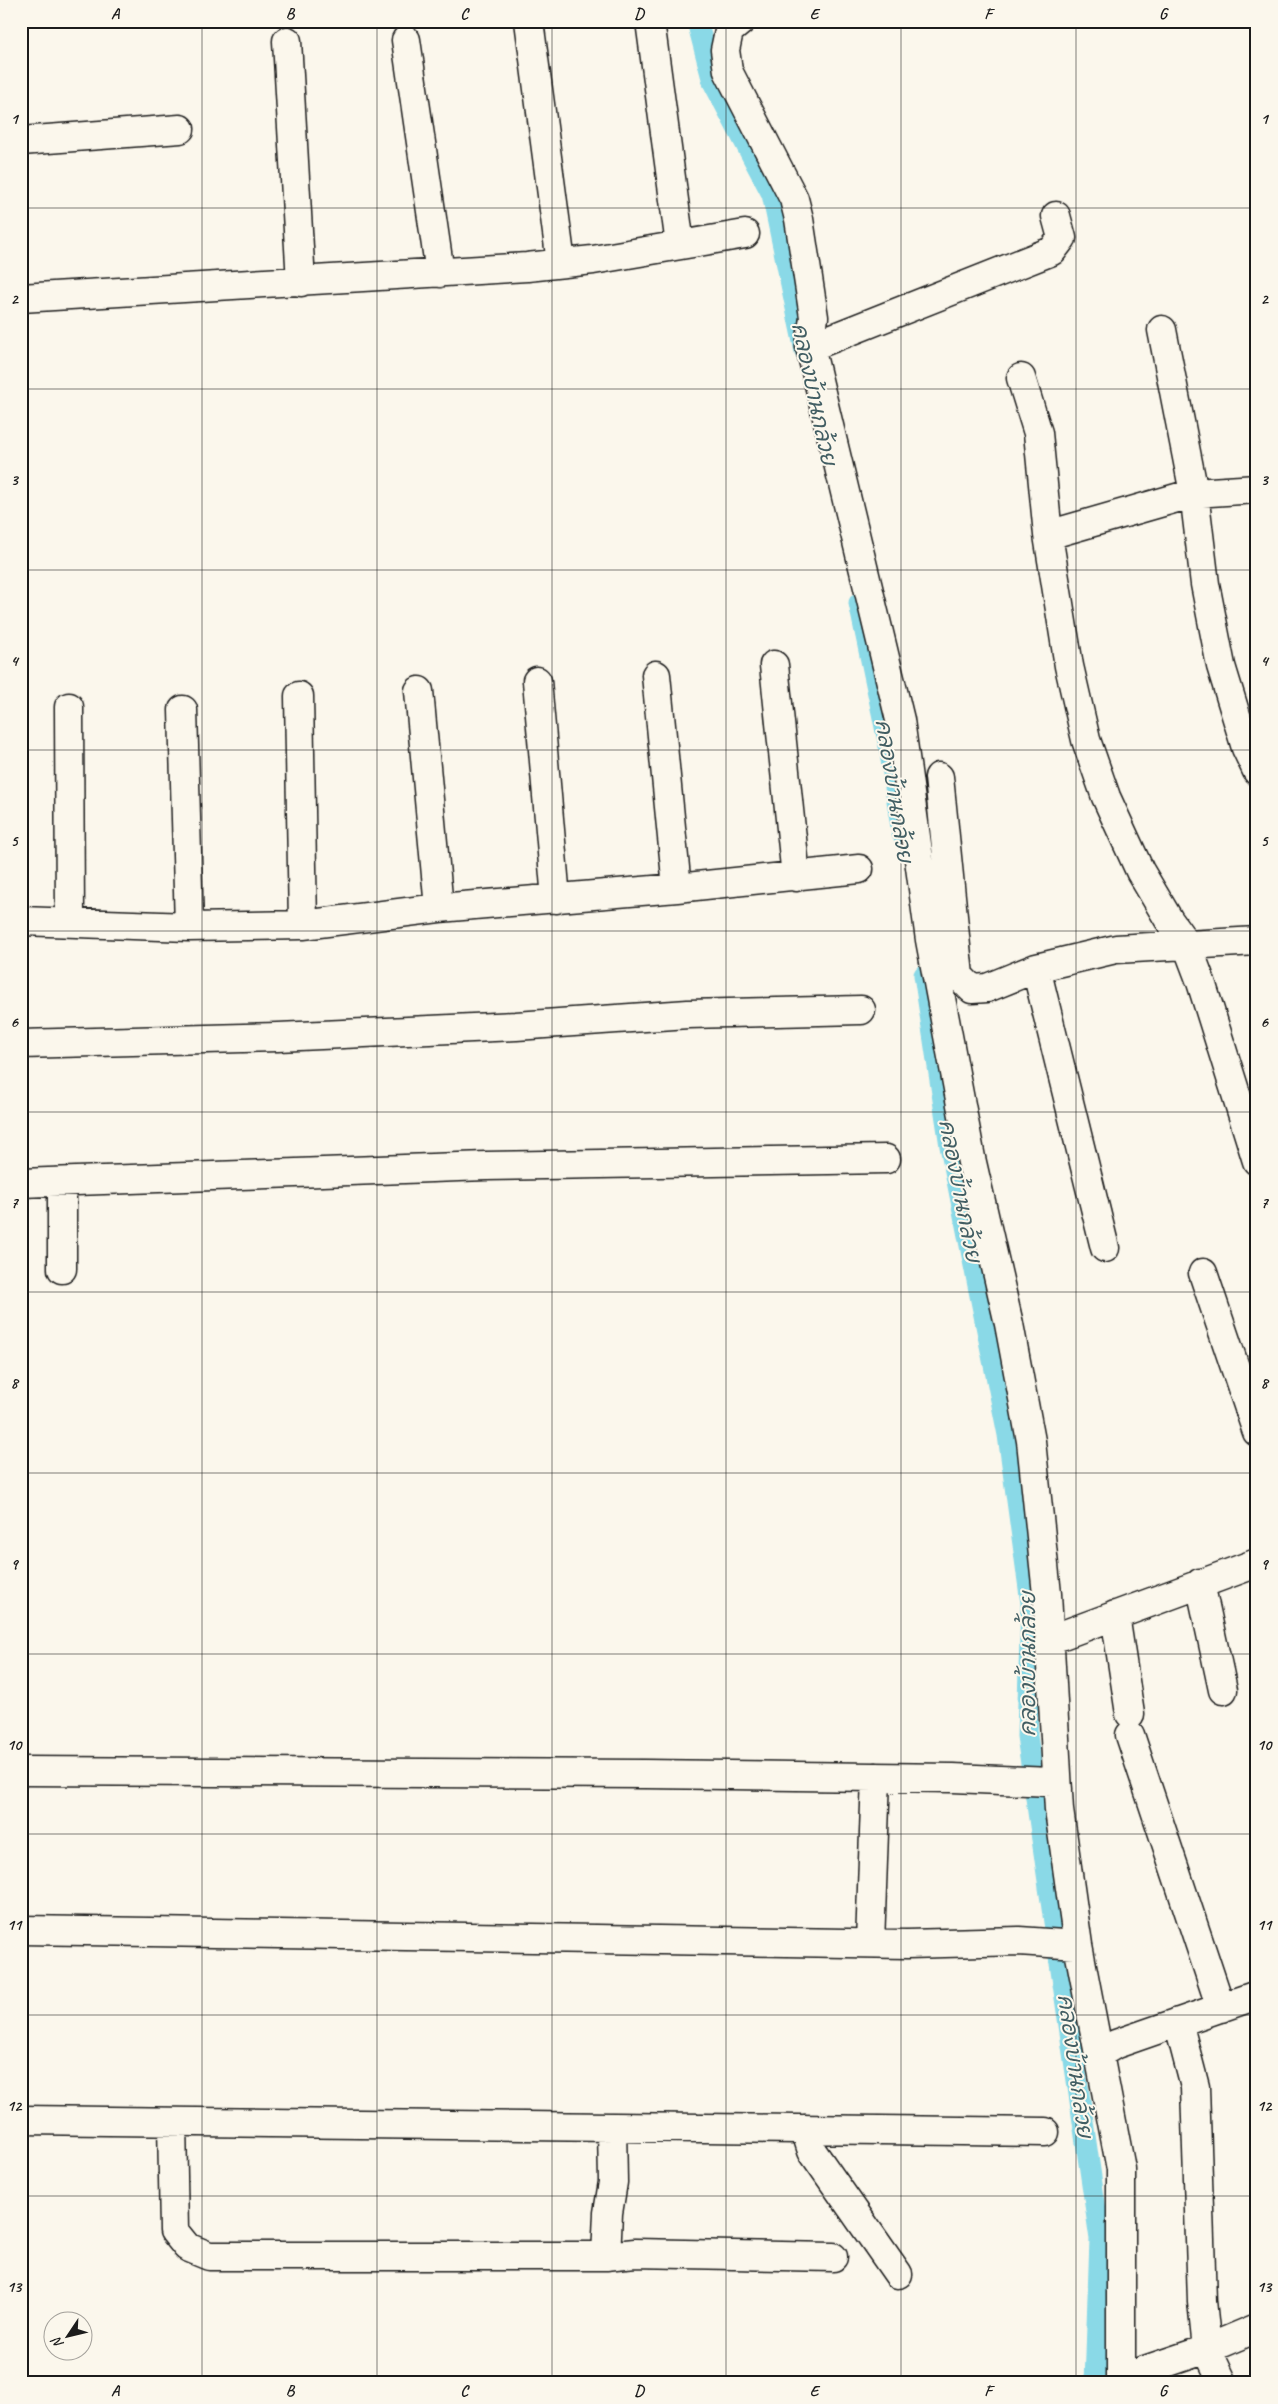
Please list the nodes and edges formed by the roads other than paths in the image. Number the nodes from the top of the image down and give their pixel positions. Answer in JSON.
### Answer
{"nodes":[{"id":1,"x":529,"y":21,"type":"edge"},
{"id":2,"x":650,"y":21,"type":"edge"},
{"id":3,"x":741,"y":21,"type":"edge"},
{"id":4,"x":406,"y":40,"type":"dead end"},
{"id":5,"x":287,"y":42,"type":"dead end"},
{"id":6,"x":180,"y":130,"type":"dead end"},
{"id":7,"x":21,"y":141,"type":"edge"},
{"id":8,"x":1056,"y":216,"type":"dead end"},
{"id":9,"x":745,"y":234,"type":"dead end"},
{"id":10,"x":680,"y":245,"type":"junction"},
{"id":11,"x":561,"y":263,"type":"junction"},
{"id":12,"x":440,"y":274,"type":"junction"},
{"id":13,"x":301,"y":282,"type":"junction"},
{"id":14,"x":21,"y":298,"type":"edge"},
{"id":15,"x":1162,"y":330,"type":"dead end"},
{"id":16,"x":810,"y":347,"type":"junction"},
{"id":17,"x":1021,"y":378,"type":"dead end"},
{"id":18,"x":1257,"y":489,"type":"edge"},
{"id":19,"x":1194,"y":493,"type":"junction"},
{"id":20,"x":1048,"y":535,"type":"junction"},
{"id":21,"x":774,"y":665,"type":"dead end"},
{"id":22,"x":656,"y":675,"type":"dead end"},
{"id":23,"x":537,"y":681,"type":"dead end"},
{"id":24,"x":419,"y":691,"type":"dead end"},
{"id":25,"x":299,"y":696,"type":"dead end"},
{"id":26,"x":69,"y":706,"type":"dead end"},
{"id":27,"x":183,"y":710,"type":"dead end"},
{"id":28,"x":1257,"y":771,"type":"edge"},
{"id":29,"x":938,"y":777,"type":"dead end"},
{"id":30,"x":859,"y":869,"type":"dead end"},
{"id":31,"x":796,"y":877,"type":"junction"},
{"id":32,"x":677,"y":888,"type":"junction"},
{"id":33,"x":556,"y":899,"type":"junction"},
{"id":34,"x":439,"y":908,"type":"junction"},
{"id":35,"x":21,"y":921,"type":"edge"},
{"id":36,"x":70,"y":922,"type":"junction"},
{"id":37,"x":303,"y":925,"type":"junction"},
{"id":38,"x":188,"y":926,"type":"junction"},
{"id":39,"x":1257,"y":941,"type":"edge"},
{"id":40,"x":1187,"y":945,"type":"junction"},
{"id":41,"x":1036,"y":968,"type":"junction"},
{"id":42,"x":862,"y":1010,"type":"dead end"},
{"id":43,"x":21,"y":1044,"type":"edge"},
{"id":44,"x":886,"y":1159,"type":"dead end"},
{"id":45,"x":1257,"y":1161,"type":"edge"},
{"id":46,"x":62,"y":1182,"type":"junction"},
{"id":47,"x":21,"y":1183,"type":"edge"},
{"id":48,"x":1105,"y":1248,"type":"dead end"},
{"id":49,"x":62,"y":1269,"type":"dead end"},
{"id":50,"x":1203,"y":1273,"type":"dead end"},
{"id":51,"x":1257,"y":1432,"type":"edge"},
{"id":52,"x":1257,"y":1563,"type":"edge"},
{"id":53,"x":1200,"y":1583,"type":"junction"},
{"id":54,"x":1115,"y":1615,"type":"junction"},
{"id":55,"x":1050,"y":1640,"type":"junction"},
{"id":56,"x":1222,"y":1690,"type":"dead end"},
{"id":57,"x":21,"y":1771,"type":"edge"},
{"id":58,"x":876,"y":1777,"type":"junction"},
{"id":59,"x":1055,"y":1786,"type":"junction"},
{"id":60,"x":21,"y":1930,"type":"edge"},
{"id":61,"x":870,"y":1943,"type":"junction"},
{"id":62,"x":1072,"y":1944,"type":"junction"},
{"id":63,"x":1257,"y":1995,"type":"edge"},
{"id":64,"x":1221,"y":2008,"type":"junction"},
{"id":65,"x":1178,"y":2022,"type":"junction"},
{"id":66,"x":1099,"y":2054,"type":"junction"},
{"id":67,"x":21,"y":2120,"type":"edge"},
{"id":68,"x":172,"y":2122,"type":"junction"},
{"id":69,"x":612,"y":2127,"type":"junction"},
{"id":70,"x":805,"y":2129,"type":"junction"},
{"id":71,"x":1045,"y":2132,"type":"dead end"},
{"id":72,"x":606,"y":2256,"type":"junction"},
{"id":73,"x":834,"y":2257,"type":"dead end"},
{"id":74,"x":898,"y":2274,"type":"dead end"},
{"id":75,"x":1257,"y":2328,"type":"edge"},
{"id":76,"x":1207,"y":2349,"type":"junction"},
{"id":77,"x":1133,"y":2376,"type":"edge"},
{"id":78,"x":1223,"y":2383,"type":"edge"}],
"edges":[{"from":1,"to":11,"type":"street"},
{"from":2,"to":10,"type":"street"},
{"from":3,"to":16,"type":"street"},
{"from":4,"to":12,"type":"street"},
{"from":5,"to":13,"type":"street"},
{"from":6,"to":7,"type":"street"},
{"from":8,"to":16,"type":"street"},
{"from":9,"to":10,"type":"street"},
{"from":10,"to":11,"type":"street"},
{"from":11,"to":12,"type":"street"},
{"from":12,"to":13,"type":"street"},
{"from":13,"to":14,"type":"street"},
{"from":15,"to":19,"type":"street"},
{"from":16,"to":55,"type":"street"},
{"from":17,"to":20,"type":"street"},
{"from":18,"to":19,"type":"street"},
{"from":19,"to":20,"type":"street"},
{"from":19,"to":28,"type":"street"},
{"from":20,"to":40,"type":"street"},
{"from":21,"to":31,"type":"street"},
{"from":22,"to":32,"type":"street"},
{"from":23,"to":33,"type":"street"},
{"from":24,"to":34,"type":"street"},
{"from":25,"to":37,"type":"street"},
{"from":26,"to":36,"type":"street"},
{"from":27,"to":38,"type":"street"},
{"from":29,"to":41,"type":"street"},
{"from":30,"to":31,"type":"street"},
{"from":31,"to":32,"type":"street"},
{"from":32,"to":33,"type":"street"},
{"from":33,"to":34,"type":"street"},
{"from":34,"to":37,"type":"street"},
{"from":35,"to":36,"type":"street"},
{"from":36,"to":38,"type":"street"},
{"from":37,"to":38,"type":"street"},
{"from":39,"to":40,"type":"street"},
{"from":40,"to":41,"type":"street"},
{"from":40,"to":45,"type":"street"},
{"from":41,"to":48,"type":"street"},
{"from":42,"to":43,"type":"street"},
{"from":44,"to":46,"type":"street"},
{"from":46,"to":47,"type":"street"},
{"from":46,"to":49,"type":"street"},
{"from":50,"to":51,"type":"street"},
{"from":52,"to":53,"type":"street"},
{"from":53,"to":54,"type":"street"},
{"from":53,"to":56,"type":"street"},
{"from":54,"to":55,"type":"street"},
{"from":54,"to":64,"type":"street"},
{"from":55,"to":59,"type":"street"},
{"from":57,"to":58,"type":"street"},
{"from":58,"to":59,"type":"street"},
{"from":58,"to":61,"type":"street"},
{"from":59,"to":62,"type":"street"},
{"from":60,"to":61,"type":"street"},
{"from":61,"to":62,"type":"street"},
{"from":62,"to":66,"type":"street"},
{"from":63,"to":64,"type":"street"},
{"from":64,"to":65,"type":"street"},
{"from":65,"to":66,"type":"street"},
{"from":65,"to":76,"type":"street"},
{"from":66,"to":77,"type":"street"},
{"from":67,"to":68,"type":"street"},
{"from":68,"to":69,"type":"street"},
{"from":68,"to":72,"type":"street"},
{"from":69,"to":70,"type":"street"},
{"from":69,"to":72,"type":"street"},
{"from":70,"to":71,"type":"street"},
{"from":70,"to":74,"type":"street"},
{"from":72,"to":73,"type":"street"},
{"from":75,"to":76,"type":"street"},
{"from":76,"to":77,"type":"street"},
{"from":76,"to":78,"type":"street"}]}
